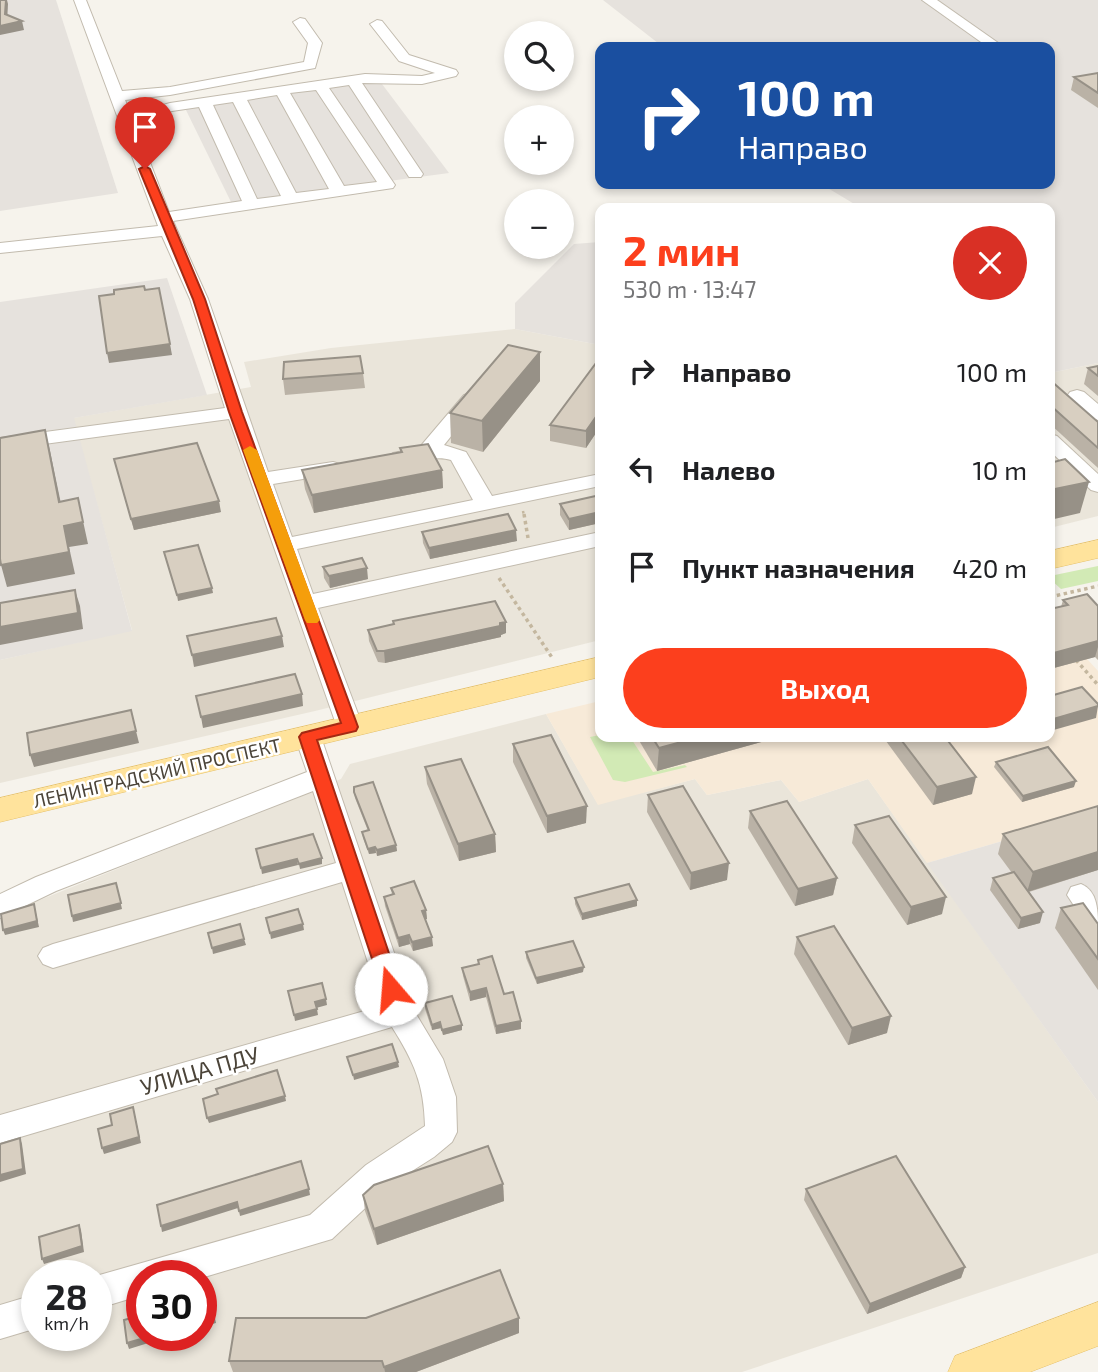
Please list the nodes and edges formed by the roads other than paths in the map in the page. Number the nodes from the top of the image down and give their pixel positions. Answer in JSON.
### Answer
{"nodes":[{"id":1,"x":80,"y":0,"type":"edge"},
{"id":2,"x":928,"y":0,"type":"edge"},
{"id":3,"x":300,"y":22,"type":"dead end"},
{"id":4,"x":377,"y":24,"type":"dead end"},
{"id":5,"x":990,"y":42,"type":"edge"},
{"id":6,"x":353,"y":80,"type":"junction"},
{"id":7,"x":320,"y":85,"type":"junction"},
{"id":8,"x":281,"y":90,"type":"junction"},
{"id":9,"x":117,"y":96,"type":"junction"},
{"id":10,"x":238,"y":97,"type":"junction"},
{"id":11,"x":204,"y":102,"type":"junction"},
{"id":12,"x":126,"y":121,"type":"junction"},
{"id":13,"x":415,"y":174,"type":"dead end"},
{"id":14,"x":339,"y":192,"type":"junction"},
{"id":15,"x":290,"y":199,"type":"junction"},
{"id":16,"x":252,"y":205,"type":"junction"},
{"id":17,"x":165,"y":224,"type":"junction"},
{"id":18,"x":0,"y":248,"type":"edge"},
{"id":19,"x":483,"y":384,"type":"edge"},
{"id":20,"x":1077,"y":396,"type":"dead end"},
{"id":21,"x":236,"y":412,"type":"junction"},
{"id":22,"x":1098,"y":414,"type":"edge"},
{"id":23,"x":0,"y":444,"type":"edge"},
{"id":24,"x":1055,"y":444,"type":"edge"},
{"id":25,"x":426,"y":453,"type":"junction"},
{"id":26,"x":385,"y":460,"type":"edge"},
{"id":27,"x":358,"y":464,"type":"edge"},
{"id":28,"x":1090,"y":468,"type":"edge"},
{"id":29,"x":261,"y":480,"type":"junction"},
{"id":30,"x":595,"y":481,"type":"edge"},
{"id":31,"x":1098,"y":486,"type":"edge"},
{"id":32,"x":485,"y":503,"type":"junction"},
{"id":33,"x":595,"y":540,"type":"edge"},
{"id":34,"x":285,"y":545,"type":"junction"},
{"id":35,"x":1098,"y":549,"type":"edge"},
{"id":36,"x":1055,"y":559,"type":"edge"},
{"id":37,"x":306,"y":603,"type":"junction"},
{"id":38,"x":595,"y":668,"type":"edge"},
{"id":39,"x":350,"y":727,"type":"junction"},
{"id":40,"x":308,"y":737,"type":"junction"},
{"id":41,"x":321,"y":778,"type":"junction"},
{"id":42,"x":0,"y":810,"type":"edge"},
{"id":43,"x":352,"y":869,"type":"junction"},
{"id":44,"x":0,"y":907,"type":"edge"},
{"id":45,"x":53,"y":956,"type":"dead end"},
{"id":46,"x":399,"y":1013,"type":"junction"},
{"id":47,"x":0,"y":1129,"type":"edge"},
{"id":48,"x":208,"y":1260,"type":"edge"},
{"id":49,"x":21,"y":1316,"type":"edge"},
{"id":50,"x":0,"y":1322,"type":"edge"},
{"id":51,"x":1098,"y":1324,"type":"edge"},
{"id":52,"x":971,"y":1372,"type":"edge"}],
"edges":[{"from":1,"to":9,"type":"street"},
{"from":2,"to":5,"type":"street"},
{"from":3,"to":9,"type":"street"},
{"from":4,"to":6,"type":"street"},
{"from":6,"to":7,"type":"street"},
{"from":6,"to":13,"type":"street"},
{"from":7,"to":8,"type":"street"},
{"from":7,"to":14,"type":"street"},
{"from":8,"to":10,"type":"street"},
{"from":8,"to":14,"type":"street"},
{"from":9,"to":12,"type":"street"},
{"from":10,"to":11,"type":"street"},
{"from":10,"to":15,"type":"street"},
{"from":11,"to":12,"type":"street"},
{"from":11,"to":16,"type":"street"},
{"from":12,"to":17,"type":"street"},
{"from":14,"to":15,"type":"street"},
{"from":15,"to":16,"type":"street"},
{"from":16,"to":17,"type":"street"},
{"from":17,"to":18,"type":"street"},
{"from":17,"to":21,"type":"street"},
{"from":19,"to":25,"type":"street"},
{"from":20,"to":22,"type":"street"},
{"from":21,"to":23,"type":"street"},
{"from":21,"to":29,"type":"street"},
{"from":24,"to":28,"type":"street"},
{"from":25,"to":26,"type":"street"},
{"from":25,"to":32,"type":"street"},
{"from":27,"to":29,"type":"street"},
{"from":28,"to":31,"type":"street"},
{"from":29,"to":34,"type":"street"},
{"from":30,"to":32,"type":"street"},
{"from":32,"to":34,"type":"street"},
{"from":33,"to":37,"type":"street"},
{"from":34,"to":37,"type":"street"},
{"from":35,"to":36,"type":"main road"},
{"from":37,"to":39,"type":"street"},
{"from":38,"to":39,"type":"main road","name":"ЛЕНИНГРАДСКИЙ ПРОСПЕКТ"},
{"from":39,"to":40,"type":"main road","name":"ЛЕНИНГРАДСКИЙ ПРОСПЕКТ"},
{"from":40,"to":41,"type":"street"},
{"from":40,"to":42,"type":"main road","name":"ЛЕНИНГРАДСКИЙ ПРОСПЕКТ"},
{"from":41,"to":43,"type":"street"},
{"from":41,"to":44,"type":"street"},
{"from":43,"to":45,"type":"street"},
{"from":43,"to":46,"type":"street"},
{"from":46,"to":47,"type":"street","name":"УЛИЦА ПДУ"},
{"from":46,"to":48,"type":"street"},
{"from":49,"to":50,"type":"street"},
{"from":51,"to":52,"type":"main road"}]}
